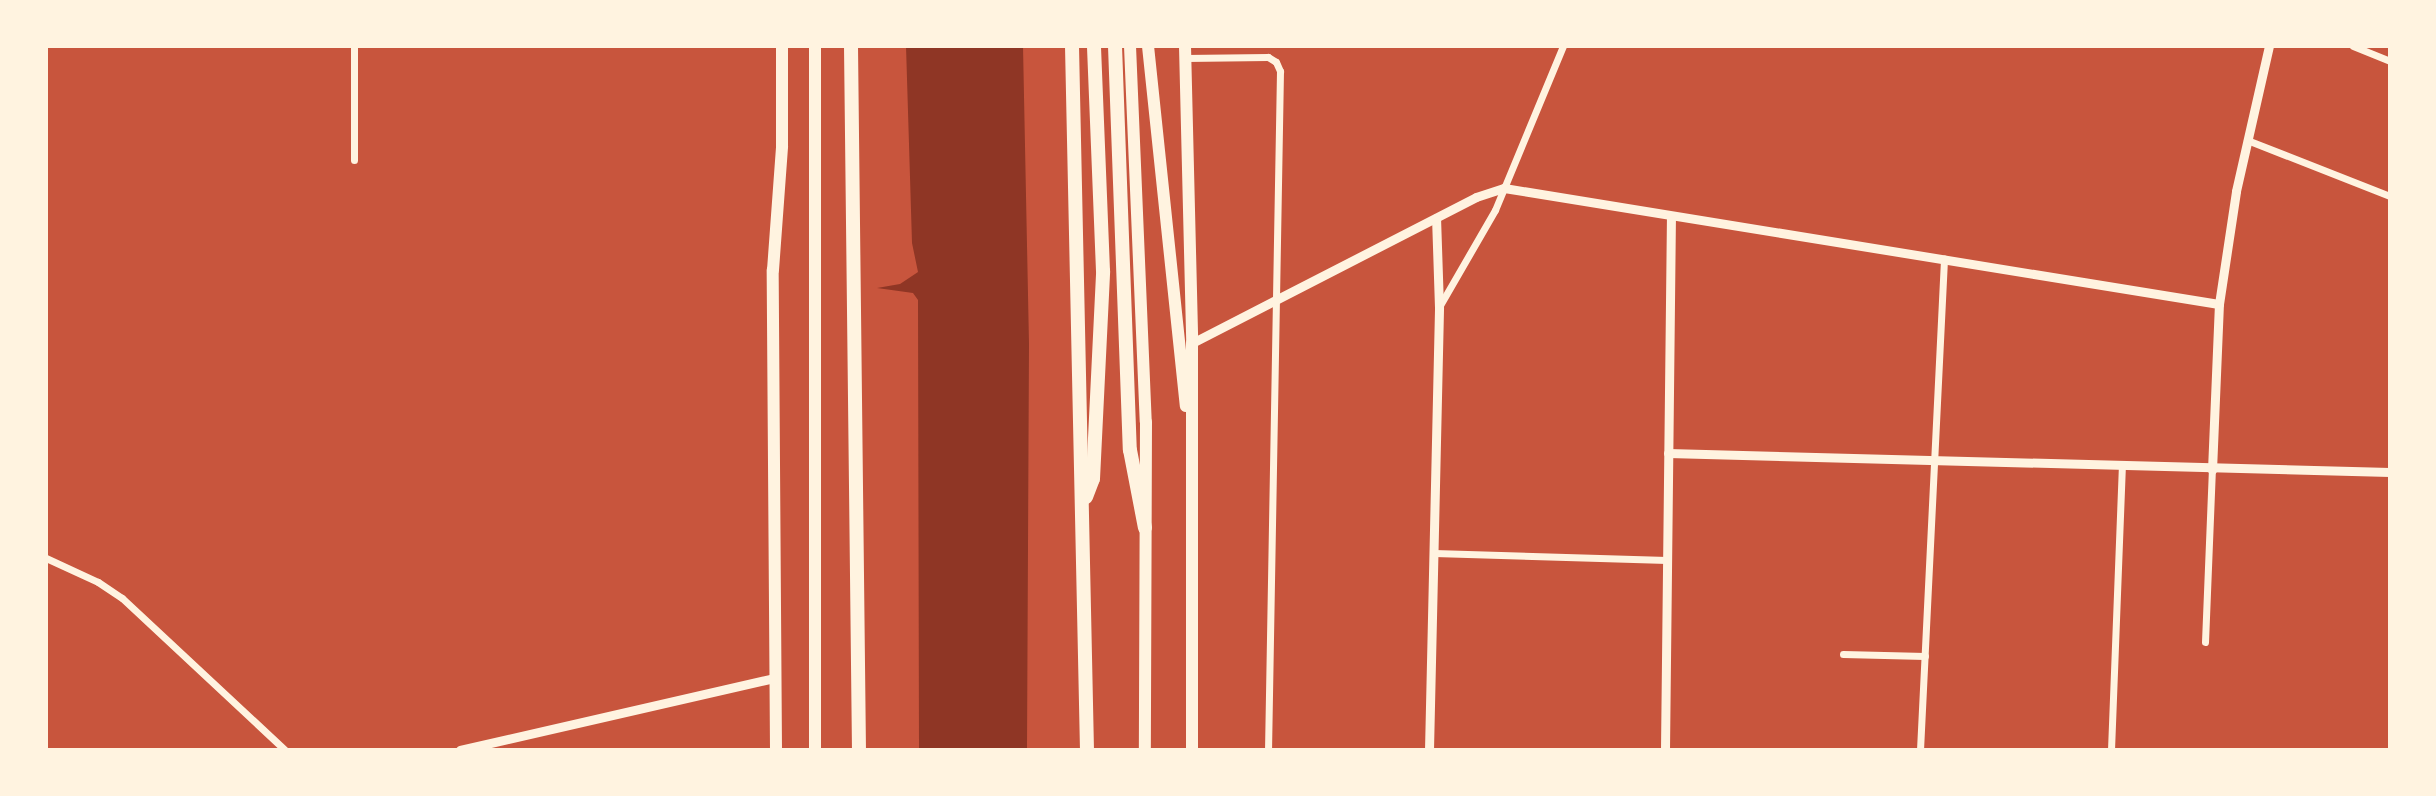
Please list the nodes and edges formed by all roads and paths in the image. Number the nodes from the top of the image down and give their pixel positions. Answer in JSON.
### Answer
{"nodes":[{"id":1,"x":354,"y":46,"type":"edge"},
{"id":2,"x":782,"y":46,"type":"edge"},
{"id":3,"x":815,"y":46,"type":"edge"},
{"id":4,"x":851,"y":46,"type":"edge"},
{"id":5,"x":1072,"y":46,"type":"edge"},
{"id":6,"x":1094,"y":46,"type":"edge"},
{"id":7,"x":1115,"y":46,"type":"edge"},
{"id":8,"x":1130,"y":46,"type":"edge"},
{"id":9,"x":1148,"y":46,"type":"edge"},
{"id":10,"x":1563,"y":46,"type":"edge"},
{"id":11,"x":2269,"y":46,"type":"edge"},
{"id":12,"x":2353,"y":46,"type":"edge"},
{"id":13,"x":1185,"y":52,"type":"edge"},
{"id":14,"x":2390,"y":61,"type":"edge"},
{"id":15,"x":2247,"y":140,"type":"junction"},
{"id":16,"x":354,"y":160,"type":"dead end"},
{"id":17,"x":1504,"y":188,"type":"junction"},
{"id":18,"x":2390,"y":196,"type":"edge"},
{"id":19,"x":1671,"y":216,"type":"junction"},
{"id":20,"x":1436,"y":218,"type":"junction"},
{"id":21,"x":1944,"y":259,"type":"junction"},
{"id":22,"x":1275,"y":300,"type":"junction"},
{"id":23,"x":2219,"y":304,"type":"junction"},
{"id":24,"x":1439,"y":307,"type":"junction"},
{"id":25,"x":1192,"y":343,"type":"junction"},
{"id":26,"x":1191,"y":420,"type":"junction"},
{"id":27,"x":1668,"y":453,"type":"junction"},
{"id":28,"x":1935,"y":461,"type":"junction"},
{"id":29,"x":2122,"y":467,"type":"junction"},
{"id":30,"x":2212,"y":470,"type":"junction"},
{"id":31,"x":2390,"y":472,"type":"edge"},
{"id":32,"x":1082,"y":508,"type":"junction"},
{"id":33,"x":1145,"y":528,"type":"junction"},
{"id":34,"x":1434,"y":553,"type":"junction"},
{"id":35,"x":46,"y":558,"type":"edge"},
{"id":36,"x":1667,"y":560,"type":"junction"},
{"id":37,"x":2205,"y":642,"type":"dead end"},
{"id":38,"x":1843,"y":654,"type":"dead end"},
{"id":39,"x":1925,"y":656,"type":"junction"},
{"id":40,"x":774,"y":678,"type":"junction"},
{"id":41,"x":285,"y":750,"type":"edge"},
{"id":42,"x":460,"y":750,"type":"edge"},
{"id":43,"x":776,"y":750,"type":"edge"},
{"id":44,"x":815,"y":750,"type":"edge"},
{"id":45,"x":859,"y":750,"type":"edge"},
{"id":46,"x":1087,"y":750,"type":"edge"},
{"id":47,"x":1145,"y":750,"type":"edge"},
{"id":48,"x":1192,"y":750,"type":"edge"},
{"id":49,"x":1268,"y":750,"type":"edge"},
{"id":50,"x":1429,"y":750,"type":"edge"},
{"id":51,"x":1665,"y":750,"type":"edge"},
{"id":52,"x":1920,"y":750,"type":"edge"},
{"id":53,"x":2111,"y":750,"type":"edge"}],
"edges":[{"from":1,"to":16,"type":"street"},
{"from":2,"to":40,"type":"highway"},
{"from":3,"to":44,"type":"highway"},
{"from":4,"to":45,"type":"highway"},
{"from":5,"to":32,"type":"highway"},
{"from":6,"to":32,"type":"highway"},
{"from":7,"to":33,"type":"highway"},
{"from":8,"to":33,"type":"highway"},
{"from":9,"to":26,"type":"highway"},
{"from":10,"to":17,"type":"street"},
{"from":11,"to":15,"type":"street"},
{"from":12,"to":14,"type":"street"},
{"from":13,"to":22,"type":"street"},
{"from":13,"to":25,"type":"highway"},
{"from":15,"to":18,"type":"street"},
{"from":15,"to":23,"type":"street"},
{"from":17,"to":19,"type":"street"},
{"from":17,"to":20,"type":"street"},
{"from":17,"to":24,"type":"street"},
{"from":19,"to":21,"type":"street"},
{"from":19,"to":27,"type":"street"},
{"from":20,"to":22,"type":"street"},
{"from":20,"to":24,"type":"street"},
{"from":21,"to":23,"type":"street"},
{"from":21,"to":28,"type":"street"},
{"from":22,"to":25,"type":"street"},
{"from":22,"to":49,"type":"street"},
{"from":23,"to":30,"type":"street"},
{"from":24,"to":34,"type":"street"},
{"from":25,"to":26,"type":"highway"},
{"from":26,"to":48,"type":"highway"},
{"from":27,"to":28,"type":"street"},
{"from":27,"to":36,"type":"street"},
{"from":28,"to":29,"type":"street"},
{"from":28,"to":39,"type":"street"},
{"from":29,"to":30,"type":"street"},
{"from":29,"to":53,"type":"street"},
{"from":30,"to":31,"type":"street"},
{"from":30,"to":37,"type":"street"},
{"from":32,"to":46,"type":"highway"},
{"from":33,"to":47,"type":"highway"},
{"from":34,"to":36,"type":"street"},
{"from":34,"to":50,"type":"street"},
{"from":35,"to":41,"type":"street"},
{"from":36,"to":51,"type":"street"},
{"from":38,"to":39,"type":"street"},
{"from":39,"to":52,"type":"street"},
{"from":40,"to":42,"type":"street"},
{"from":40,"to":43,"type":"highway"}]}
